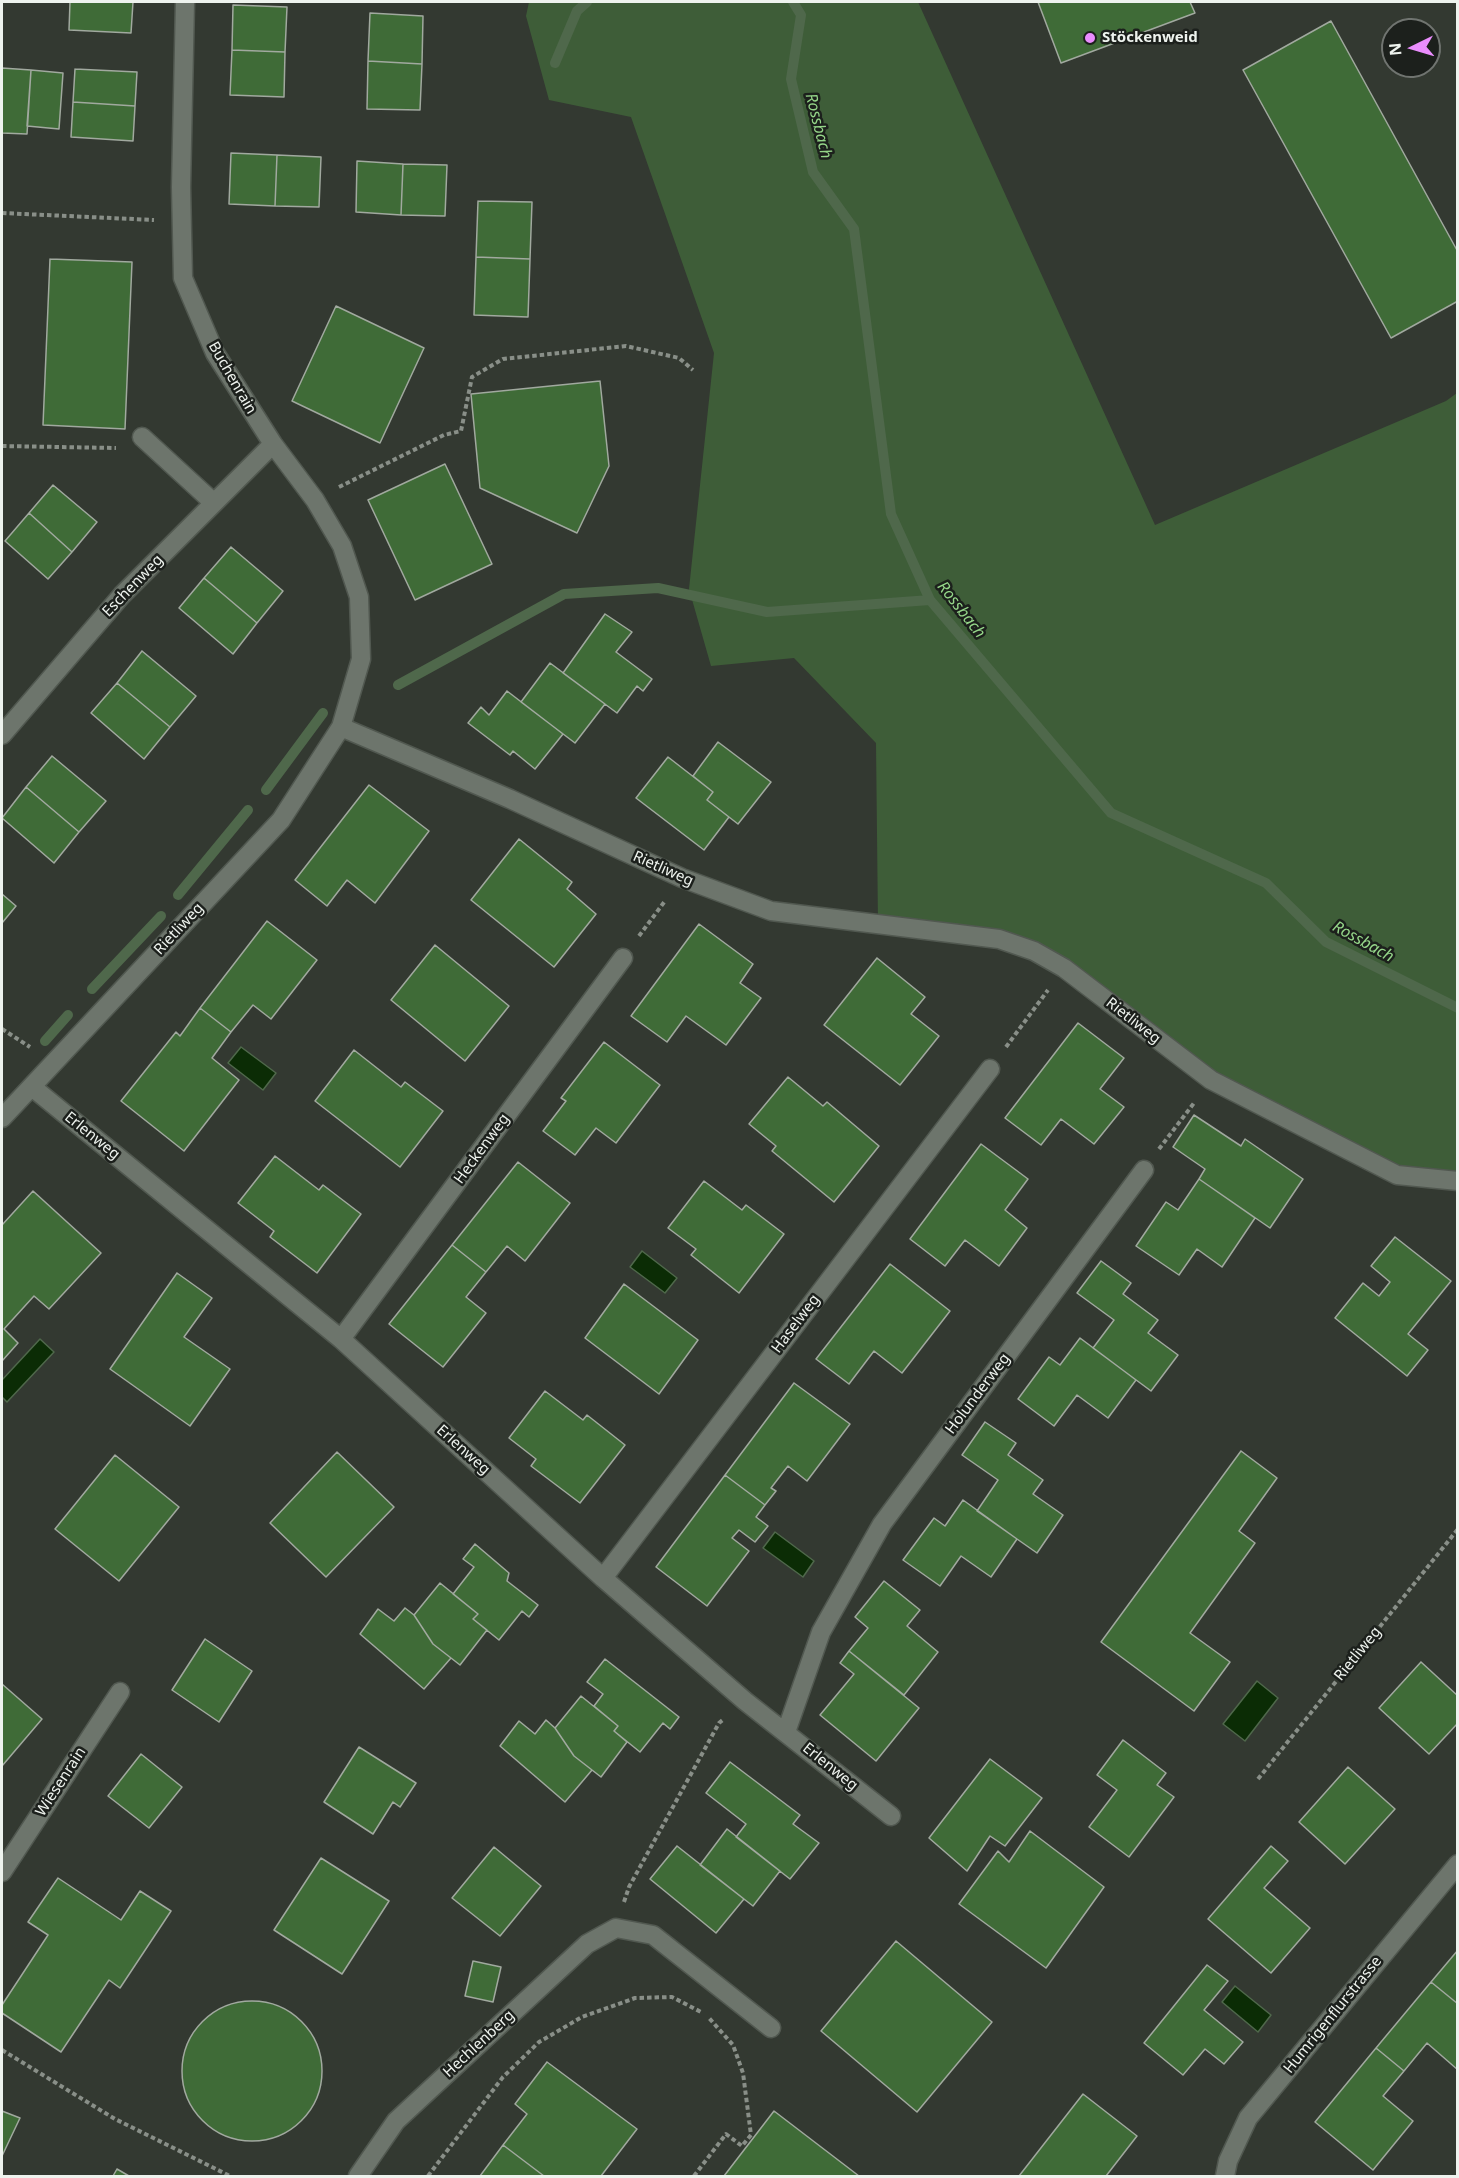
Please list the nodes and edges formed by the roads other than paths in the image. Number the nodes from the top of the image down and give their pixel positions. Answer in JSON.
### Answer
{"nodes":[{"id":1,"x":185,"y":2,"type":"edge"},
{"id":2,"x":142,"y":437,"type":"road end"},
{"id":3,"x":273,"y":444,"type":"junction"},
{"id":4,"x":214,"y":503,"type":"junction"},
{"id":5,"x":341,"y":727,"type":"junction"},
{"id":6,"x":2,"y":735,"type":"edge"},
{"id":7,"x":622,"y":958,"type":"road end"},
{"id":8,"x":990,"y":1069,"type":"road end"},
{"id":9,"x":32,"y":1087,"type":"junction"},
{"id":10,"x":2,"y":1118,"type":"edge"},
{"id":11,"x":1143,"y":1170,"type":"road end"},
{"id":12,"x":1458,"y":1181,"type":"edge"},
{"id":13,"x":341,"y":1339,"type":"junction"},
{"id":14,"x":603,"y":1578,"type":"junction"},
{"id":15,"x":120,"y":1692,"type":"dead end"},
{"id":16,"x":786,"y":1732,"type":"junction"},
{"id":17,"x":891,"y":1816,"type":"dead end"},
{"id":18,"x":1458,"y":1864,"type":"edge"},
{"id":19,"x":2,"y":1872,"type":"edge"},
{"id":20,"x":771,"y":2028,"type":"dead end"},
{"id":21,"x":358,"y":2176,"type":"edge"},
{"id":22,"x":1225,"y":2176,"type":"edge"}],
"edges":[{"from":1,"to":3,"type":"street","name":"Buchenrain"},
{"from":2,"to":4,"type":"street"},
{"from":3,"to":4,"type":"street","name":"Eschenweg"},
{"from":3,"to":5,"type":"street","name":"Buchenrain"},
{"from":4,"to":6,"type":"street","name":"Eschenweg"},
{"from":5,"to":9,"type":"street","name":"Rietliweg"},
{"from":5,"to":12,"type":"street","name":"Rietliweg"},
{"from":7,"to":13,"type":"street","name":"Heckenweg"},
{"from":8,"to":14,"type":"street","name":"Haselweg"},
{"from":9,"to":10,"type":"street","name":"Rietliweg"},
{"from":9,"to":13,"type":"street","name":"Erlenweg"},
{"from":11,"to":16,"type":"street","name":"Holunderweg"},
{"from":13,"to":14,"type":"street","name":"Erlenweg"},
{"from":14,"to":16,"type":"street","name":"Erlenweg"},
{"from":15,"to":19,"type":"street","name":"Wiesenrain"},
{"from":16,"to":17,"type":"street","name":"Erlenweg"},
{"from":18,"to":22,"type":"street","name":"Humrigenflurstrasse"},
{"from":20,"to":21,"type":"street","name":"Hechlenberg"}]}
